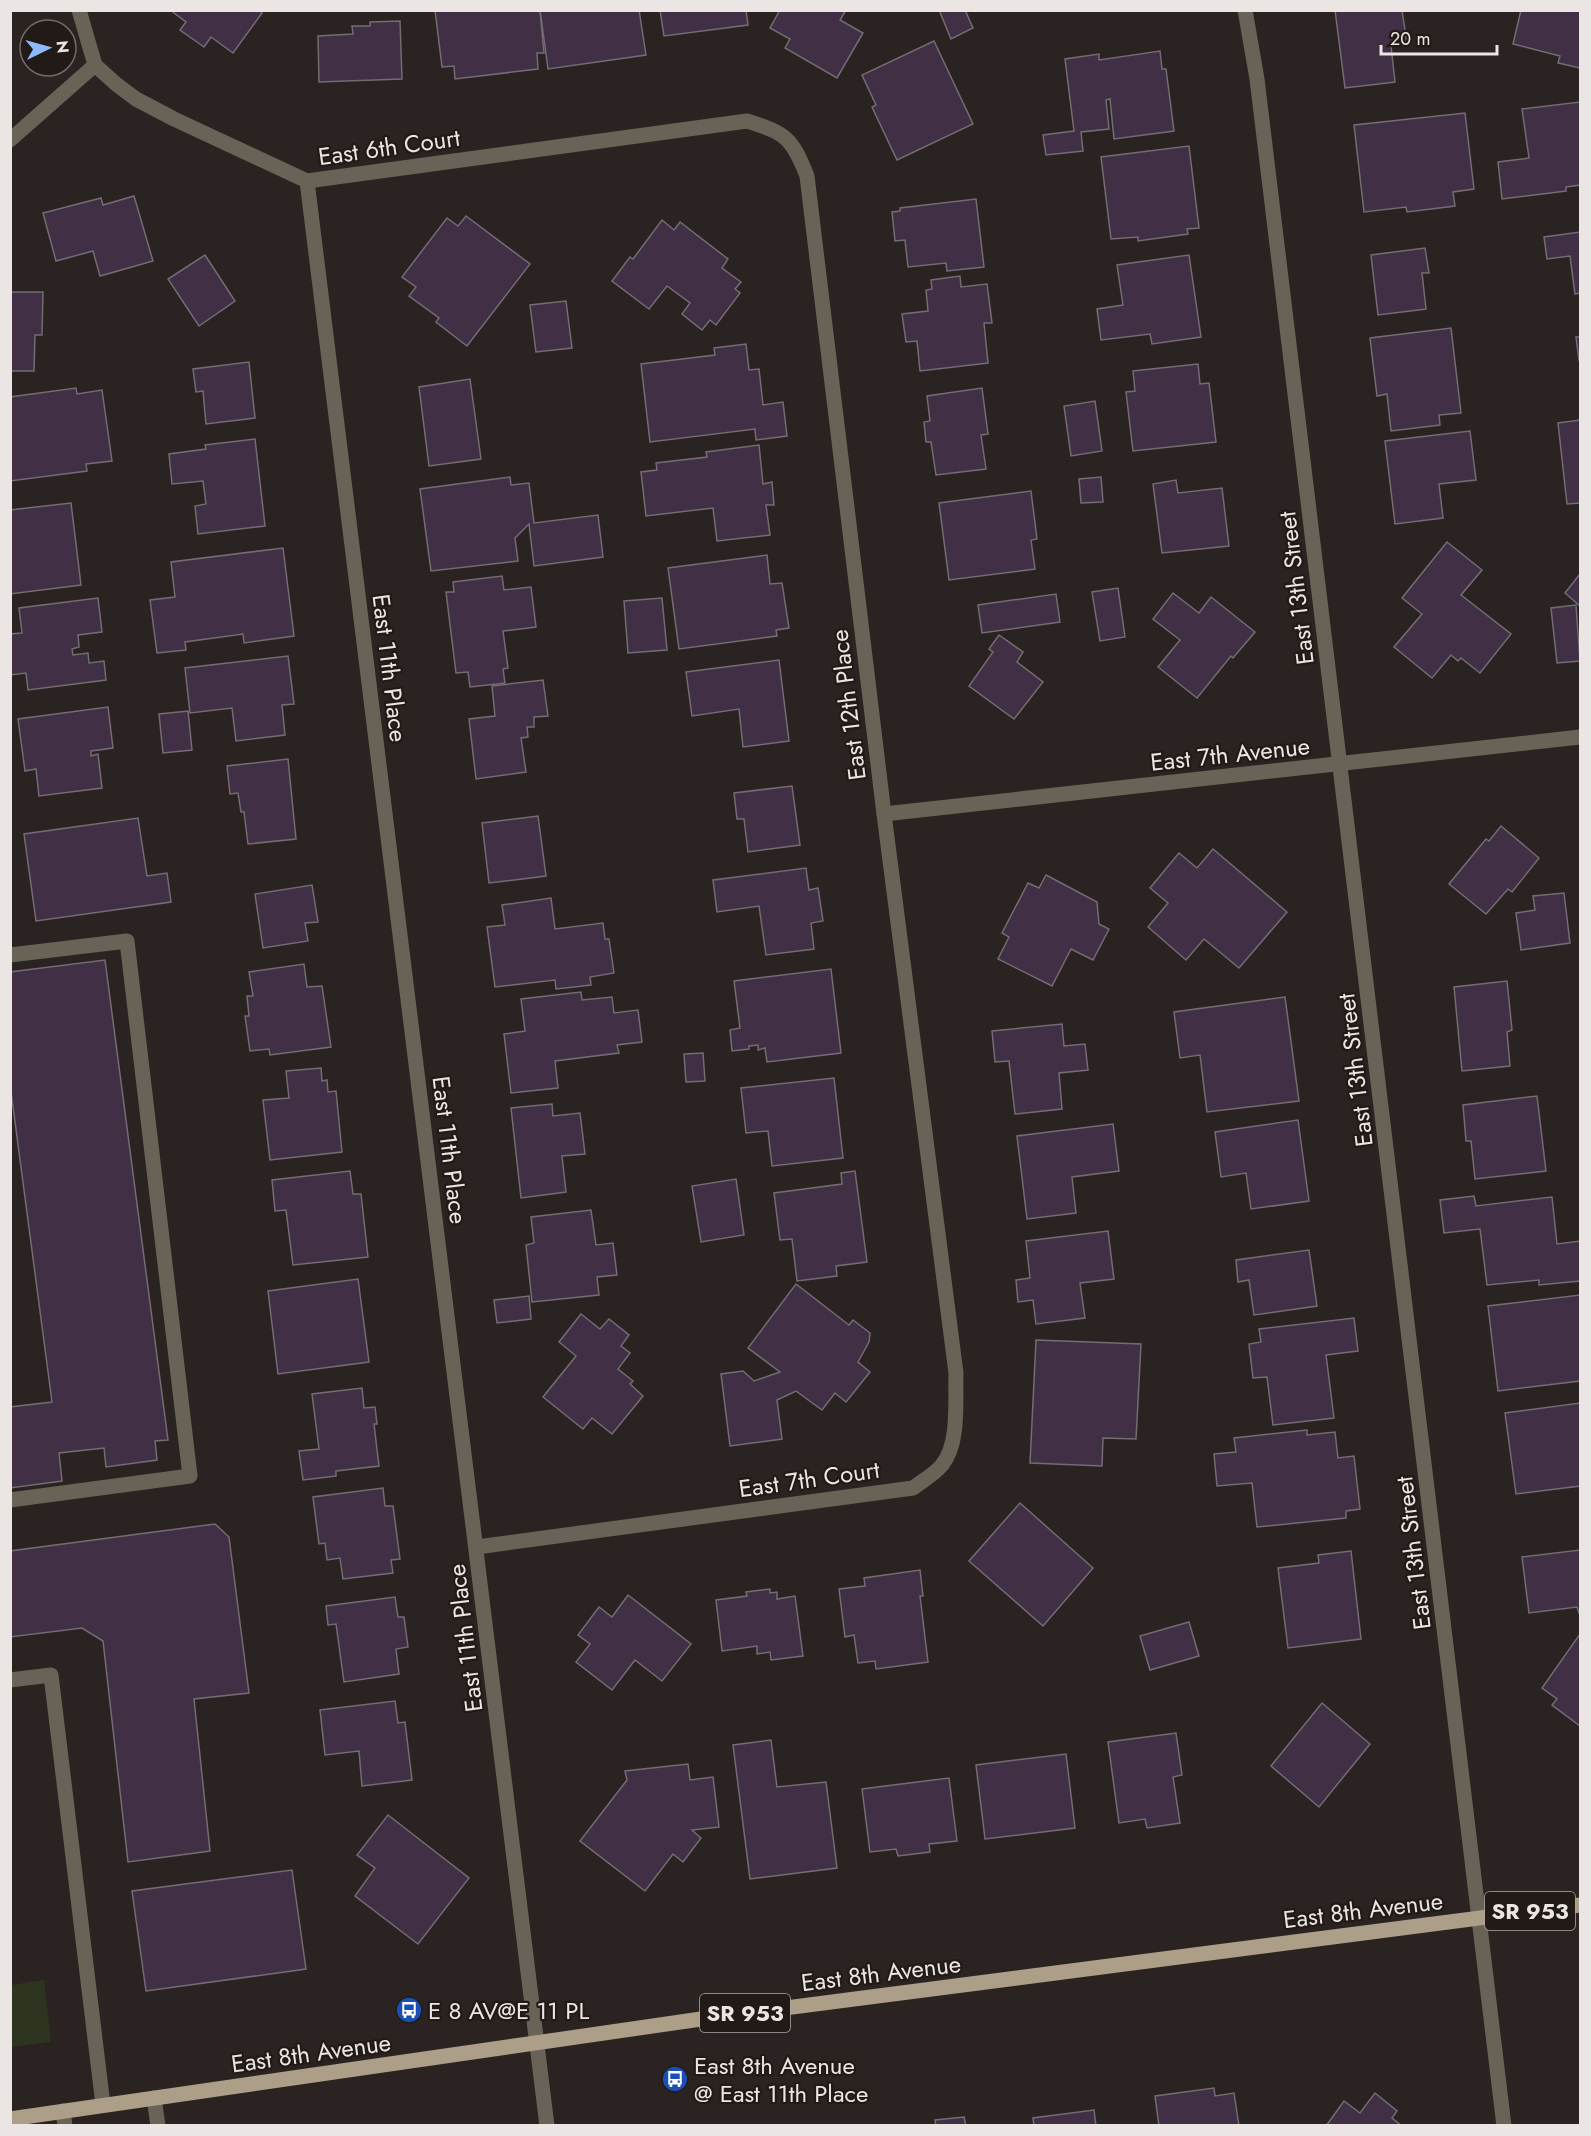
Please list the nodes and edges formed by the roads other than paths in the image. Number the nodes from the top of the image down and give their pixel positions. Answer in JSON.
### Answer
{"nodes":[{"id":1,"x":79,"y":10,"type":"edge"},
{"id":2,"x":1245,"y":10,"type":"edge"},
{"id":3,"x":95,"y":65,"type":"junction"},
{"id":4,"x":10,"y":140,"type":"edge"},
{"id":5,"x":790,"y":140,"type":"joint"},
{"id":6,"x":307,"y":181,"type":"junction"},
{"id":7,"x":1581,"y":737,"type":"edge"},
{"id":8,"x":1340,"y":765,"type":"junction"},
{"id":9,"x":884,"y":814,"type":"junction"},
{"id":10,"x":10,"y":956,"type":"edge"},
{"id":11,"x":942,"y":1269,"type":"joint"},
{"id":12,"x":10,"y":1500,"type":"edge"},
{"id":13,"x":477,"y":1547,"type":"junction"},
{"id":14,"x":10,"y":1680,"type":"edge"},
{"id":15,"x":1581,"y":1905,"type":"edge"},
{"id":16,"x":1480,"y":1918,"type":"junction"},
{"id":17,"x":537,"y":2044,"type":"junction"},
{"id":18,"x":154,"y":2098,"type":"junction"},
{"id":19,"x":103,"y":2105,"type":"junction"},
{"id":20,"x":10,"y":2118,"type":"edge"},
{"id":21,"x":64,"y":2118,"type":"edge"},
{"id":22,"x":158,"y":2126,"type":"edge"},
{"id":23,"x":547,"y":2126,"type":"edge"},
{"id":24,"x":1504,"y":2126,"type":"edge"}],
"edges":[{"from":1,"to":3,"type":"street"},
{"from":2,"to":8,"type":"street","name":"East 13th Street"},
{"from":3,"to":4,"type":"street"},
{"from":3,"to":6,"type":"street","name":"East 6th Court"},
{"from":5,"to":6,"type":"street","name":"East 6th Court"},
{"from":5,"to":9,"type":"street","name":"East 12th Place"},
{"from":6,"to":13,"type":"street","name":"East 11th Place"},
{"from":7,"to":8,"type":"street","name":"East 7th Avenue"},
{"from":8,"to":9,"type":"street","name":"East 7th Avenue"},
{"from":8,"to":16,"type":"street","name":"East 13th Street"},
{"from":9,"to":11,"type":"street","name":"East 12th Place"},
{"from":10,"to":12,"type":"street"},
{"from":11,"to":13,"type":"street","name":"East 7th Court"},
{"from":13,"to":17,"type":"street","name":"East 11th Place"},
{"from":14,"to":19,"type":"street"},
{"from":15,"to":16,"type":"main road","name":"East 8th Avenue","number":"SR 953"},
{"from":16,"to":17,"type":"main road","name":"East 8th Avenue","number":"SR 953"},
{"from":16,"to":24,"type":"street","name":"East 13th Street"},
{"from":17,"to":18,"type":"main road","name":"East 8th Avenue","number":"SR 953"},
{"from":17,"to":23,"type":"street","name":"East 11th Place"},
{"from":18,"to":19,"type":"main road","name":"East 8th Avenue","number":"SR 953"},
{"from":18,"to":22,"type":"street"},
{"from":19,"to":21,"type":"main road","name":"East 8th Avenue","number":"SR 953"},
{"from":20,"to":21,"type":"main road","name":"East 8th Avenue","number":"SR 953"}]}
